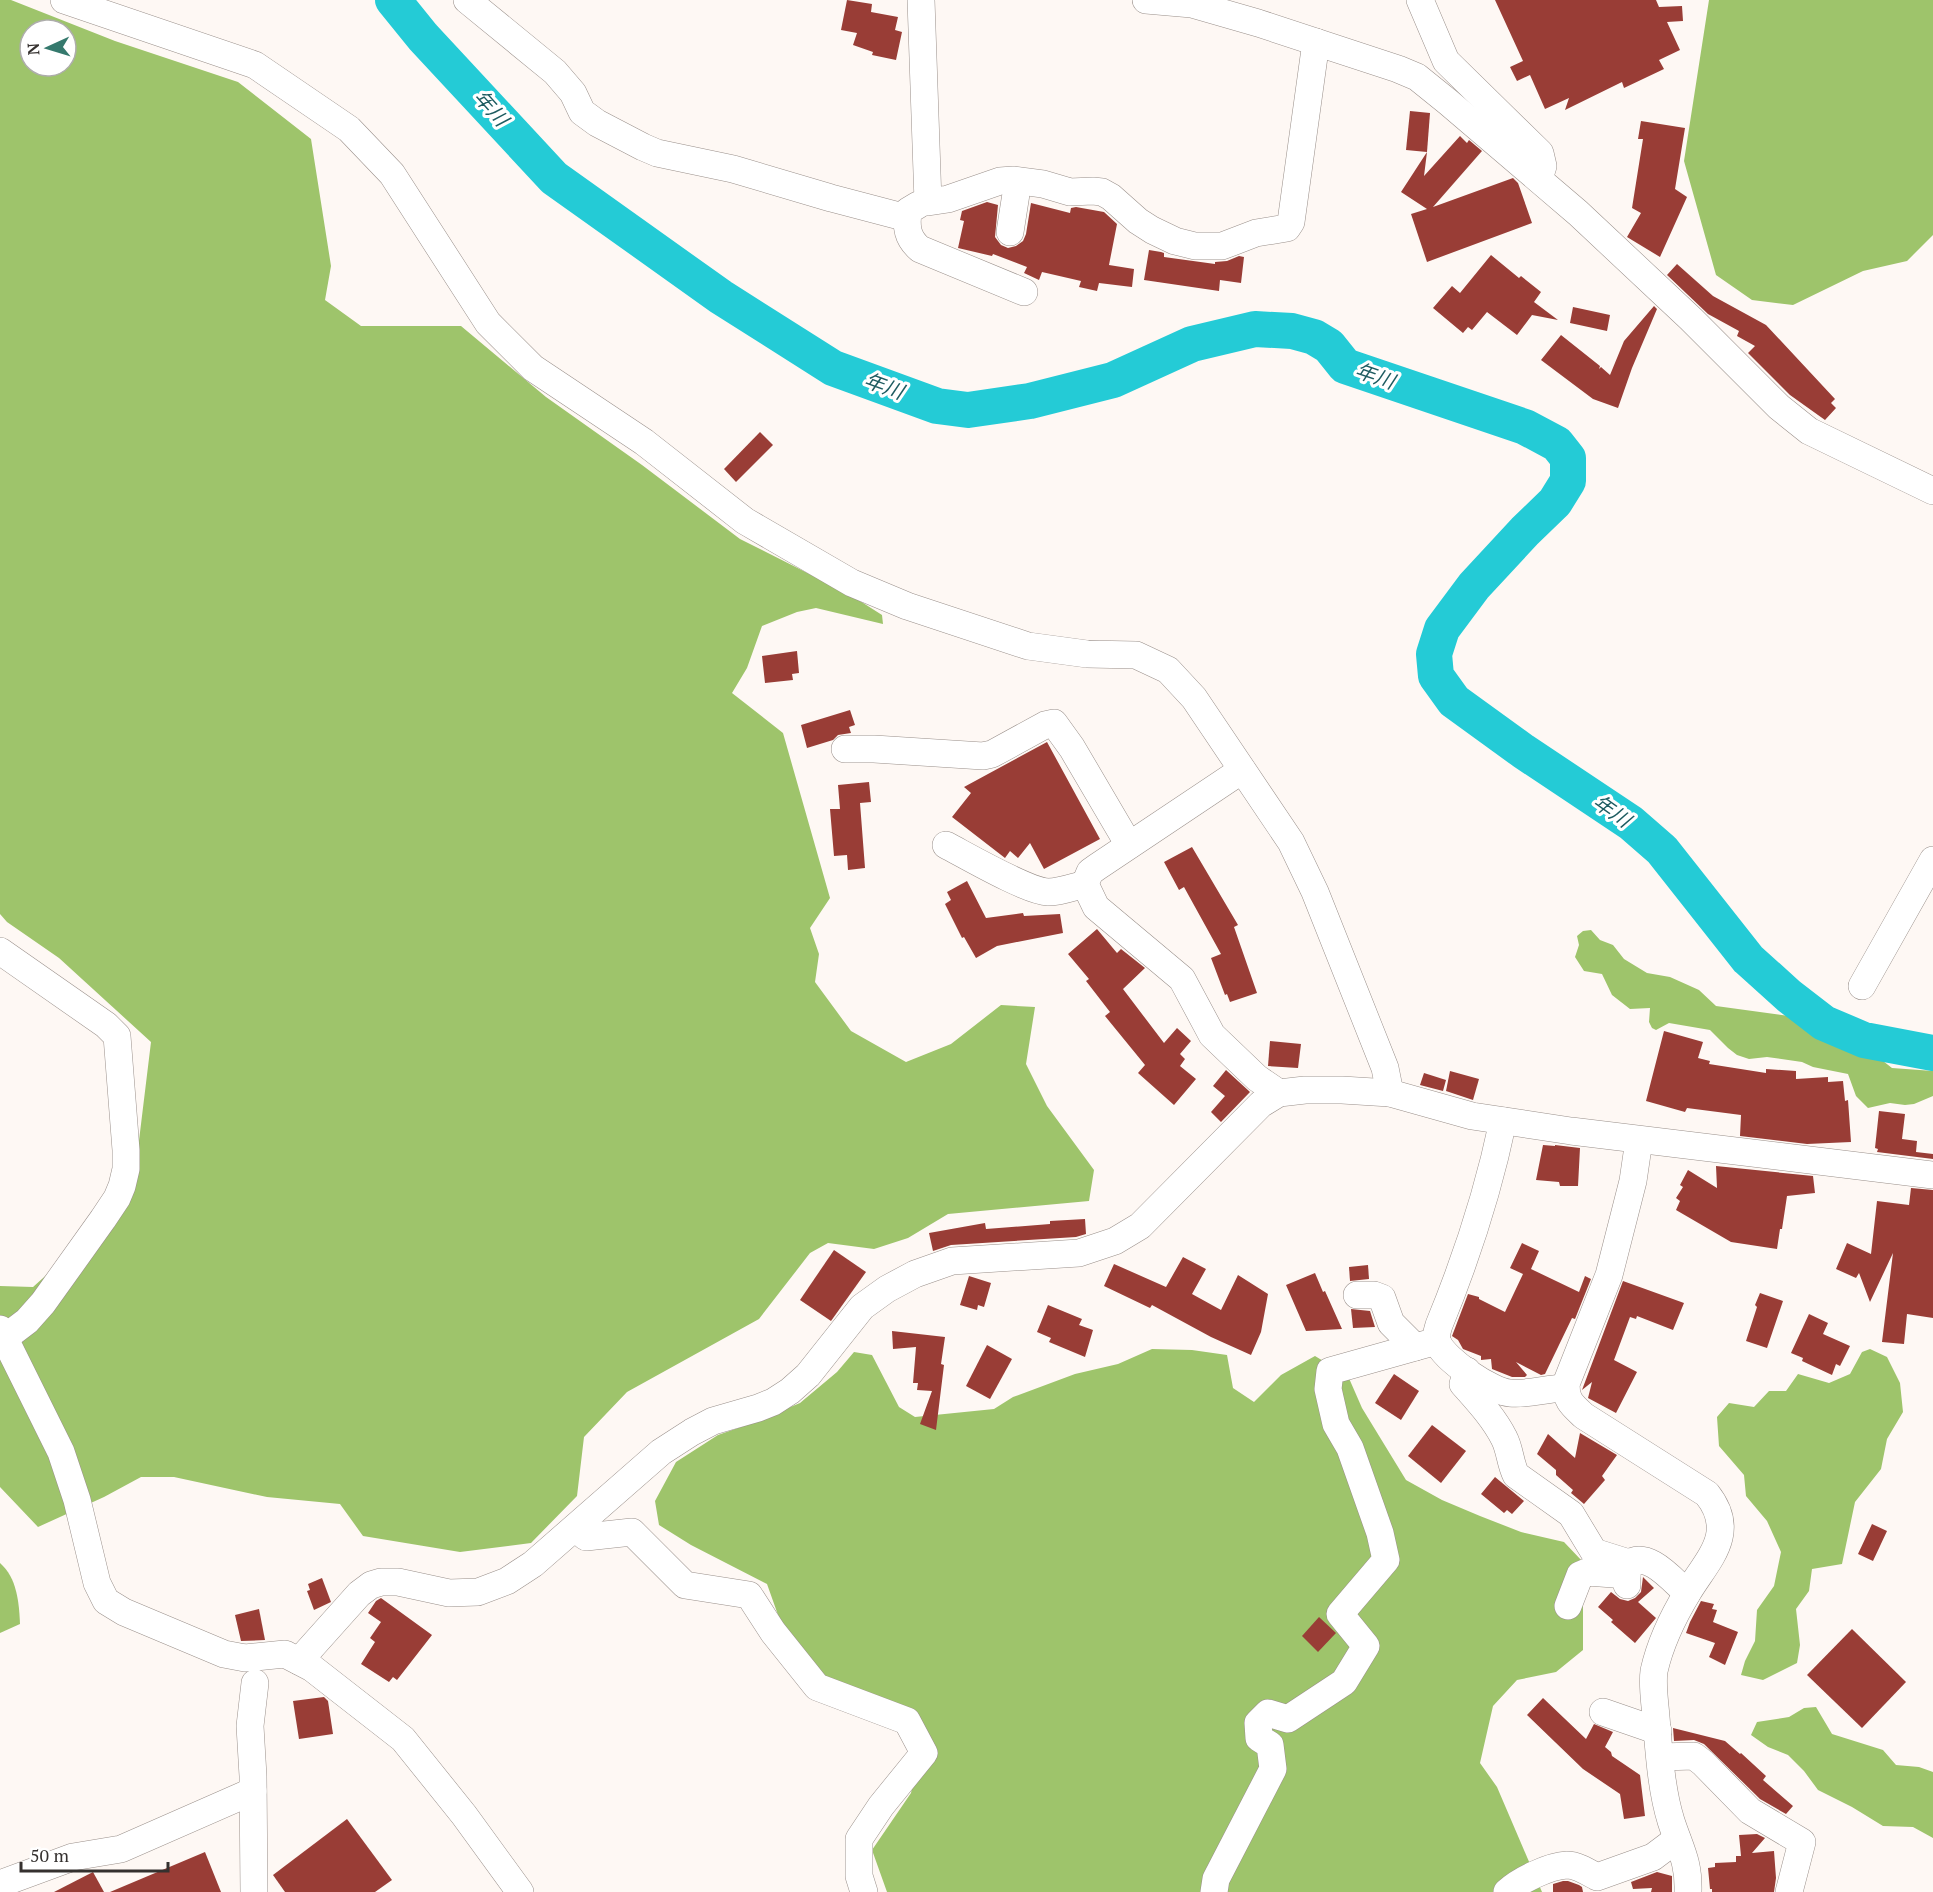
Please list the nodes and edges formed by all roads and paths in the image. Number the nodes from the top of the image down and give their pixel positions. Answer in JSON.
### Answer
{"nodes":[{"id":1,"x":64,"y":0,"type":"edge"},
{"id":2,"x":467,"y":0,"type":"edge"},
{"id":3,"x":921,"y":0,"type":"edge"},
{"id":4,"x":1146,"y":0,"type":"edge"},
{"id":5,"x":1420,"y":0,"type":"edge"},
{"id":6,"x":1316,"y":42,"type":"junction"},
{"id":7,"x":1539,"y":179,"type":"junction"},
{"id":8,"x":1018,"y":181,"type":"junction"},
{"id":9,"x":917,"y":210,"type":"junction"},
{"id":10,"x":1010,"y":232,"type":"dead end"},
{"id":11,"x":1024,"y":292,"type":"dead end"},
{"id":12,"x":1933,"y":491,"type":"edge"},
{"id":13,"x":845,"y":749,"type":"dead end"},
{"id":14,"x":1242,"y":770,"type":"junction"},
{"id":15,"x":946,"y":845,"type":"dead end"},
{"id":16,"x":1129,"y":845,"type":"junction"},
{"id":17,"x":1933,"y":860,"type":"edge"},
{"id":18,"x":1085,"y":884,"type":"junction"},
{"id":19,"x":0,"y":951,"type":"edge"},
{"id":20,"x":1862,"y":986,"type":"dead end"},
{"id":21,"x":1279,"y":1093,"type":"junction"},
{"id":22,"x":1390,"y":1093,"type":"junction"},
{"id":23,"x":1503,"y":1121,"type":"junction"},
{"id":24,"x":1639,"y":1140,"type":"junction"},
{"id":25,"x":1933,"y":1175,"type":"edge"},
{"id":26,"x":1357,"y":1295,"type":"dead end"},
{"id":27,"x":3,"y":1333,"type":"edge"},
{"id":28,"x":1426,"y":1344,"type":"junction"},
{"id":29,"x":1467,"y":1371,"type":"junction"},
{"id":30,"x":1566,"y":1388,"type":"junction"},
{"id":31,"x":575,"y":1528,"type":"junction"},
{"id":32,"x":1628,"y":1574,"type":"junction"},
{"id":33,"x":1687,"y":1593,"type":"junction"},
{"id":34,"x":1568,"y":1606,"type":"dead end"},
{"id":35,"x":299,"y":1661,"type":"junction"},
{"id":36,"x":255,"y":1683,"type":"dead end"},
{"id":37,"x":1603,"y":1712,"type":"dead end"},
{"id":38,"x":1659,"y":1744,"type":"junction"},
{"id":39,"x":253,"y":1791,"type":"junction"},
{"id":40,"x":1677,"y":1839,"type":"junction"},
{"id":41,"x":0,"y":1884,"type":"edge"},
{"id":42,"x":254,"y":1892,"type":"edge"},
{"id":43,"x":520,"y":1892,"type":"edge"},
{"id":44,"x":864,"y":1892,"type":"edge"},
{"id":45,"x":1214,"y":1892,"type":"edge"},
{"id":46,"x":1507,"y":1892,"type":"edge"},
{"id":47,"x":1688,"y":1892,"type":"edge"},
{"id":48,"x":1789,"y":1892,"type":"edge"}],
"edges":[{"from":1,"to":14,"type":"street"},
{"from":2,"to":9,"type":"street"},
{"from":3,"to":9,"type":"street"},
{"from":4,"to":6,"type":"street"},
{"from":5,"to":7,"type":"street"},
{"from":6,"to":7,"type":"street"},
{"from":6,"to":8,"type":"street"},
{"from":7,"to":12,"type":"street"},
{"from":8,"to":9,"type":"street"},
{"from":8,"to":10,"type":"street"},
{"from":9,"to":11,"type":"street"},
{"from":13,"to":16,"type":"street"},
{"from":14,"to":16,"type":"street"},
{"from":14,"to":22,"type":"street"},
{"from":15,"to":18,"type":"street"},
{"from":16,"to":18,"type":"street"},
{"from":17,"to":20,"type":"street"},
{"from":18,"to":21,"type":"street"},
{"from":19,"to":27,"type":"street"},
{"from":21,"to":22,"type":"street"},
{"from":21,"to":31,"type":"street"},
{"from":22,"to":23,"type":"street"},
{"from":23,"to":24,"type":"street"},
{"from":23,"to":28,"type":"street"},
{"from":24,"to":25,"type":"street"},
{"from":24,"to":30,"type":"street"},
{"from":26,"to":28,"type":"street"},
{"from":27,"to":35,"type":"street"},
{"from":28,"to":29,"type":"street"},
{"from":28,"to":45,"type":"street"},
{"from":29,"to":30,"type":"street"},
{"from":29,"to":32,"type":"street"},
{"from":30,"to":33,"type":"street"},
{"from":31,"to":35,"type":"street"},
{"from":31,"to":44,"type":"street"},
{"from":32,"to":33,"type":"street"},
{"from":32,"to":34,"type":"street"},
{"from":33,"to":38,"type":"street"},
{"from":35,"to":43,"type":"street"},
{"from":36,"to":39,"type":"street"},
{"from":37,"to":38,"type":"street"},
{"from":38,"to":40,"type":"street"},
{"from":38,"to":48,"type":"street"},
{"from":39,"to":41,"type":"street"},
{"from":39,"to":42,"type":"street"},
{"from":40,"to":46,"type":"street"},
{"from":40,"to":47,"type":"street"}]}
